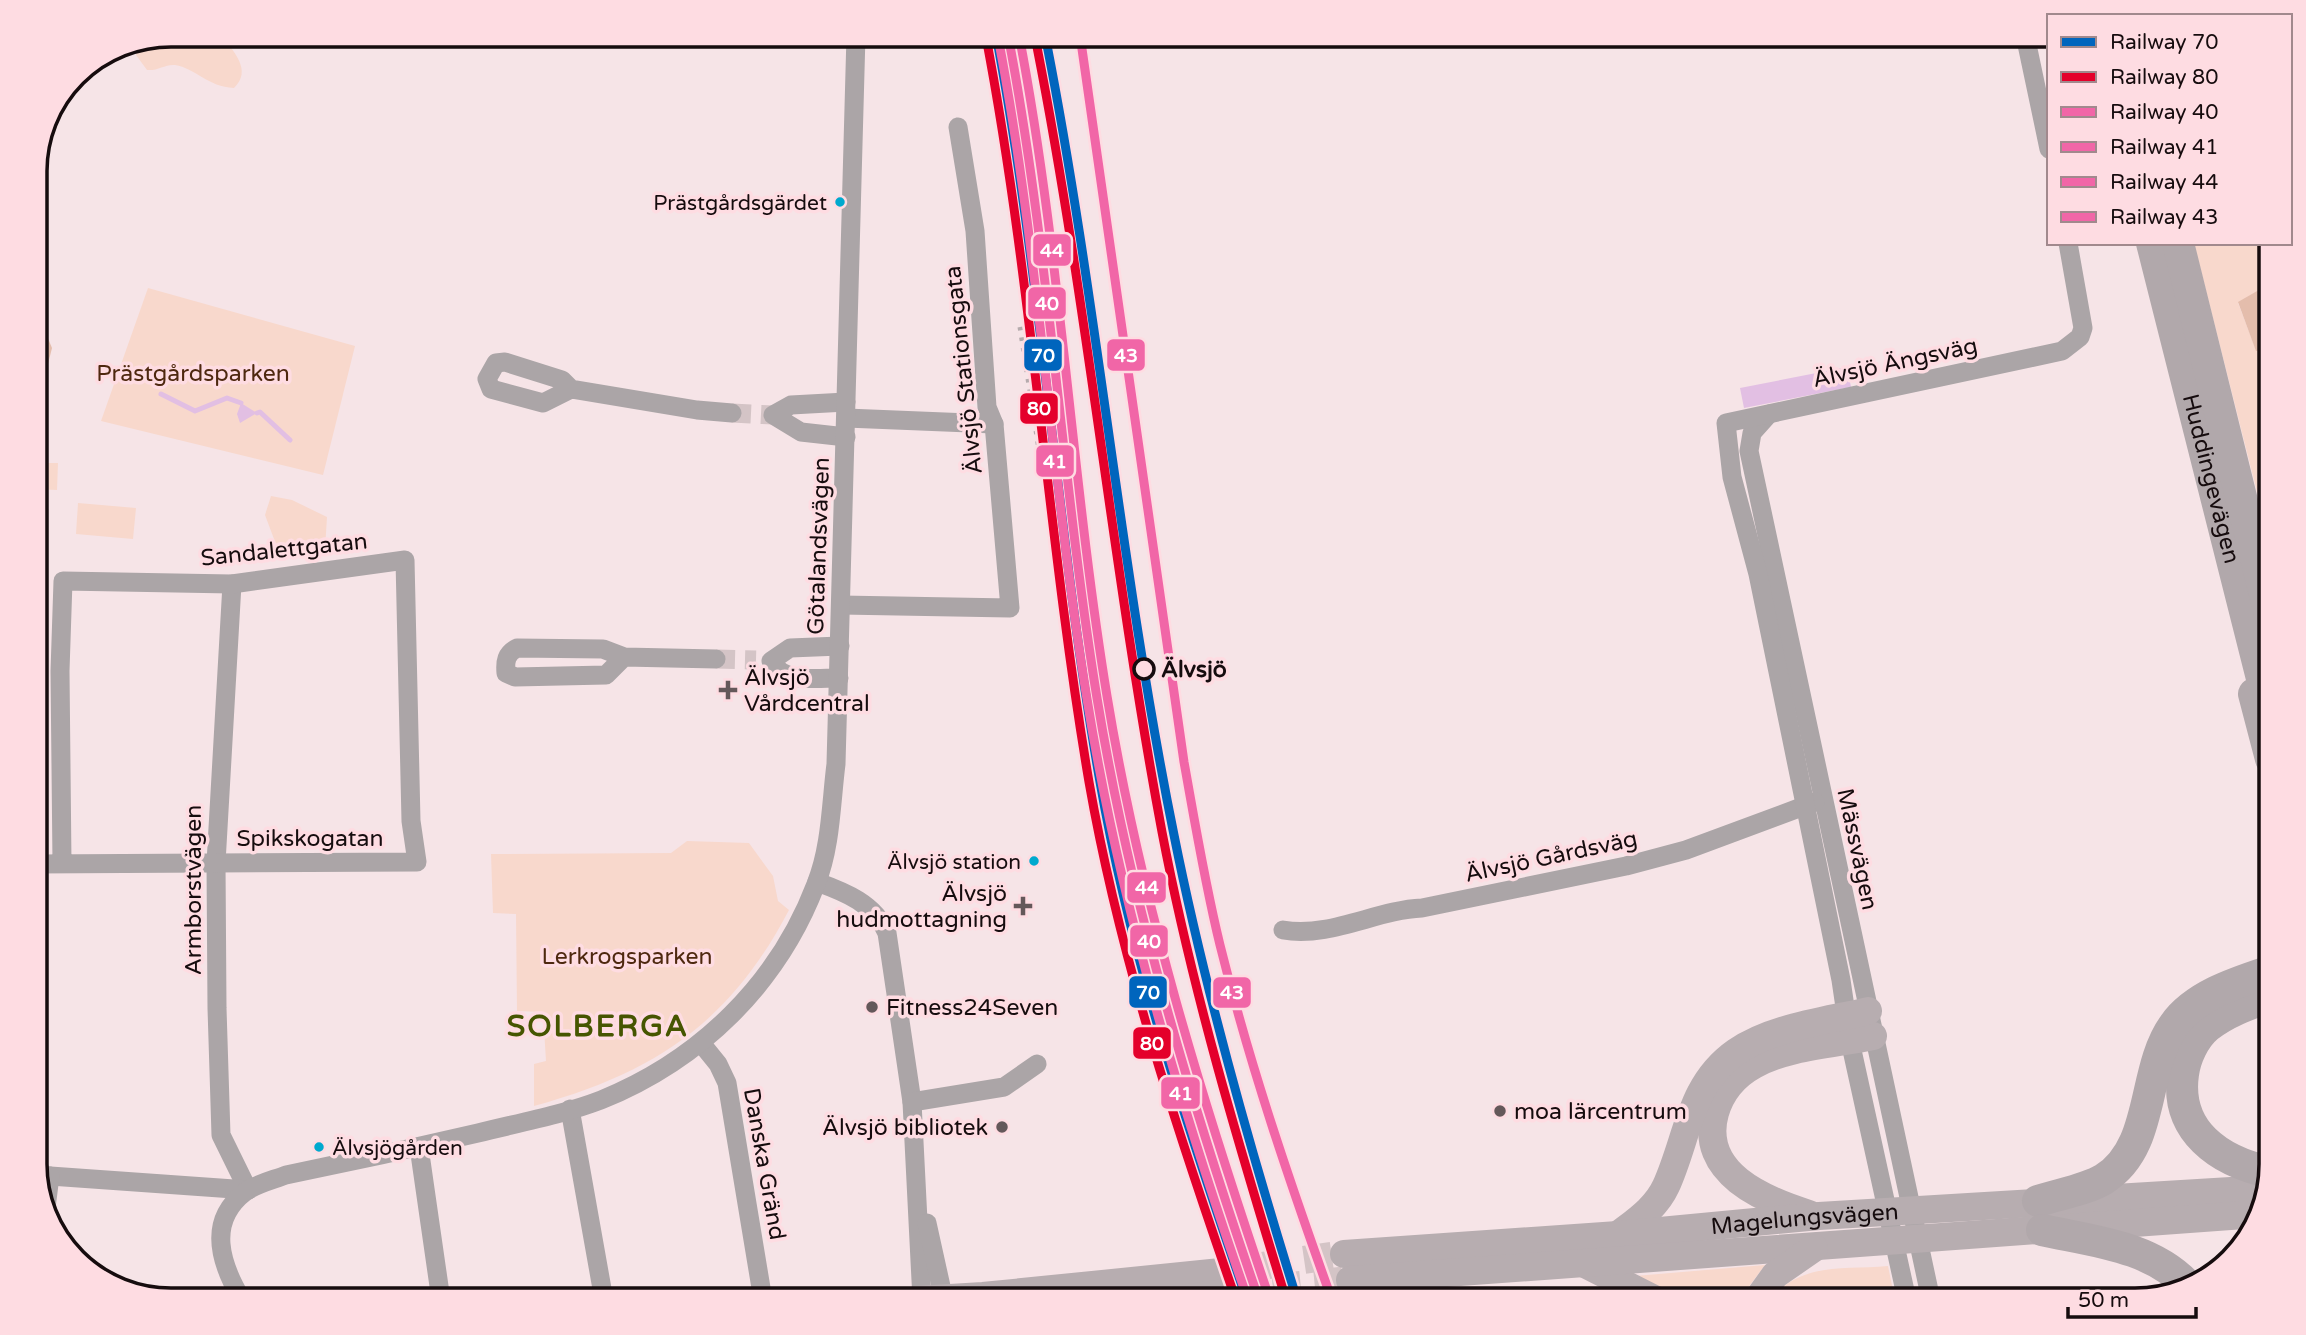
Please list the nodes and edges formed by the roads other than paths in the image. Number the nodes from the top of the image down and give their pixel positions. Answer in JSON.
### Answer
{"nodes":[{"id":1,"x":856,"y":47,"type":"edge"},
{"id":2,"x":2028,"y":47,"type":"edge"},
{"id":3,"x":958,"y":127,"type":"dead end"},
{"id":4,"x":2047,"y":140,"type":"edge"},
{"id":5,"x":2068,"y":245,"type":"edge"},
{"id":6,"x":2152,"y":245,"type":"edge"},
{"id":7,"x":2178,"y":245,"type":"edge"},
{"id":8,"x":571,"y":389,"type":"dead end"},
{"id":9,"x":732,"y":413,"type":"tunnel mouth"},
{"id":10,"x":1769,"y":414,"type":"junction"},
{"id":11,"x":846,"y":419,"type":"junction"},
{"id":12,"x":994,"y":424,"type":"junction"},
{"id":13,"x":1726,"y":424,"type":"joint"},
{"id":14,"x":2258,"y":567,"type":"edge"},
{"id":15,"x":232,"y":584,"type":"junction"},
{"id":16,"x":841,"y":606,"type":"junction"},
{"id":17,"x":840,"y":646,"type":"junction"},
{"id":18,"x":2254,"y":651,"type":"junction"},
{"id":19,"x":624,"y":657,"type":"junction"},
{"id":20,"x":716,"y":659,"type":"tunnel mouth"},
{"id":21,"x":2259,"y":668,"type":"edge"},
{"id":22,"x":839,"y":678,"type":"junction"},
{"id":23,"x":2259,"y":713,"type":"edge"},
{"id":24,"x":1813,"y":802,"type":"junction"},
{"id":25,"x":417,"y":862,"type":"joint"},
{"id":26,"x":62,"y":863,"type":"junction"},
{"id":27,"x":216,"y":863,"type":"junction"},
{"id":28,"x":48,"y":864,"type":"edge"},
{"id":29,"x":817,"y":882,"type":"junction"},
{"id":30,"x":1283,"y":930,"type":"dead end"},
{"id":31,"x":2259,"y":980,"type":"edge"},
{"id":32,"x":2236,"y":996,"type":"junction"},
{"id":33,"x":2259,"y":996,"type":"edge"},
{"id":34,"x":1859,"y":1026,"type":"junction"},
{"id":35,"x":701,"y":1043,"type":"junction"},
{"id":36,"x":1037,"y":1064,"type":"dead end"},
{"id":37,"x":912,"y":1102,"type":"junction"},
{"id":38,"x":570,"y":1109,"type":"junction"},
{"id":39,"x":419,"y":1147,"type":"junction"},
{"id":40,"x":2259,"y":1170,"type":"edge"},
{"id":41,"x":49,"y":1176,"type":"edge"},
{"id":42,"x":248,"y":1190,"type":"junction"},
{"id":43,"x":2256,"y":1190,"type":"edge"},
{"id":44,"x":2248,"y":1214,"type":"edge"},
{"id":45,"x":1819,"y":1216,"type":"junction"},
{"id":46,"x":2040,"y":1216,"type":"junction"},
{"id":47,"x":1618,"y":1235,"type":"junction"},
{"id":48,"x":1815,"y":1247,"type":"junction"},
{"id":49,"x":1583,"y":1263,"type":"junction"},
{"id":50,"x":2179,"y":1279,"type":"edge"},
{"id":51,"x":235,"y":1288,"type":"edge"},
{"id":52,"x":439,"y":1288,"type":"edge"},
{"id":53,"x":602,"y":1288,"type":"edge"},
{"id":54,"x":761,"y":1288,"type":"edge"},
{"id":55,"x":929,"y":1288,"type":"edge"},
{"id":56,"x":1122,"y":1288,"type":"edge"},
{"id":57,"x":1208,"y":1288,"type":"edge"},
{"id":58,"x":1632,"y":1288,"type":"edge"},
{"id":59,"x":1766,"y":1288,"type":"edge"},
{"id":60,"x":1905,"y":1288,"type":"edge"},
{"id":61,"x":1928,"y":1288,"type":"edge"}],
"edges":[{"from":1,"to":11,"type":"street","name":"Götalandsvägen"},
{"from":2,"to":4,"type":"street"},
{"from":3,"to":12,"type":"street","name":"Älvsjö Stationsgata"},
{"from":5,"to":10,"type":"street","name":"Älvsjö Ängsväg"},
{"from":6,"to":18,"type":"main road","name":"Huddingevägen"},
{"from":7,"to":14,"type":"main road","name":"Huddingevägen"},
{"from":8,"to":9,"type":"street"},
{"from":10,"to":13,"type":"street","name":"Älvsjö Ängsväg"},
{"from":10,"to":24,"type":"street","name":"Mässvägen"},
{"from":11,"to":12,"type":"street"},
{"from":11,"to":16,"type":"street","name":"Götalandsvägen"},
{"from":12,"to":16,"type":"street","name":"Älvsjö Stationsgata"},
{"from":13,"to":24,"type":"street","name":"Mässvägen"},
{"from":15,"to":25,"type":"street","name":"Sandalettgatan"},
{"from":15,"to":26,"type":"street","name":"Sandalettgatan"},
{"from":15,"to":27,"type":"street","name":"Armborstvägen"},
{"from":16,"to":17,"type":"street","name":"Götalandsvägen"},
{"from":17,"to":22,"type":"street","name":"Götalandsvägen"},
{"from":17,"to":22,"type":"street"},
{"from":18,"to":21,"type":"main road","name":"Huddingevägen"},
{"from":18,"to":23,"type":"main road"},
{"from":19,"to":19,"type":"street"},
{"from":19,"to":20,"type":"street"},
{"from":22,"to":29,"type":"street","name":"Götalandsvägen"},
{"from":24,"to":30,"type":"street","name":"Älvsjö Gårdsväg"},
{"from":24,"to":34,"type":"street","name":"Mässvägen"},
{"from":25,"to":27,"type":"street","name":"Spikskogatan"},
{"from":26,"to":27,"type":"street","name":"Spikskogatan"},
{"from":26,"to":28,"type":"street","name":"Spikskogatan"},
{"from":27,"to":42,"type":"street","name":"Armborstvägen"},
{"from":29,"to":35,"type":"street","name":"Götalandsvägen"},
{"from":29,"to":37,"type":"street"},
{"from":31,"to":32,"type":"main road"},
{"from":32,"to":33,"type":"main road"},
{"from":32,"to":40,"type":"main road"},
{"from":32,"to":46,"type":"main road"},
{"from":34,"to":45,"type":"main road"},
{"from":34,"to":47,"type":"main road"},
{"from":34,"to":60,"type":"street","name":"Mässvägen"},
{"from":34,"to":61,"type":"street","name":"Mässvägen"},
{"from":35,"to":38,"type":"street","name":"Götalandsvägen"},
{"from":35,"to":54,"type":"street","name":"Danska Gränd"},
{"from":36,"to":37,"type":"street"},
{"from":37,"to":55,"type":"street"},
{"from":38,"to":39,"type":"street","name":"Götalandsvägen"},
{"from":38,"to":53,"type":"street"},
{"from":39,"to":42,"type":"street","name":"Götalandsvägen"},
{"from":39,"to":52,"type":"street"},
{"from":41,"to":42,"type":"street"},
{"from":42,"to":51,"type":"street","name":"Götalandsvägen"},
{"from":43,"to":46,"type":"main road","name":"Magelungsvägen"},
{"from":44,"to":46,"type":"main road","name":"Magelungsvägen"},
{"from":45,"to":46,"type":"main road","name":"Magelungsvägen"},
{"from":45,"to":47,"type":"main road","name":"Magelungsvägen"},
{"from":46,"to":48,"type":"main road","name":"Magelungsvägen"},
{"from":46,"to":50,"type":"main road"},
{"from":47,"to":49,"type":"main road","name":"Magelungsvägen"},
{"from":48,"to":49,"type":"main road","name":"Magelungsvägen"},
{"from":48,"to":59,"type":"main road"},
{"from":49,"to":58,"type":"main road"},
{"from":56,"to":57,"type":"main road"}]}
